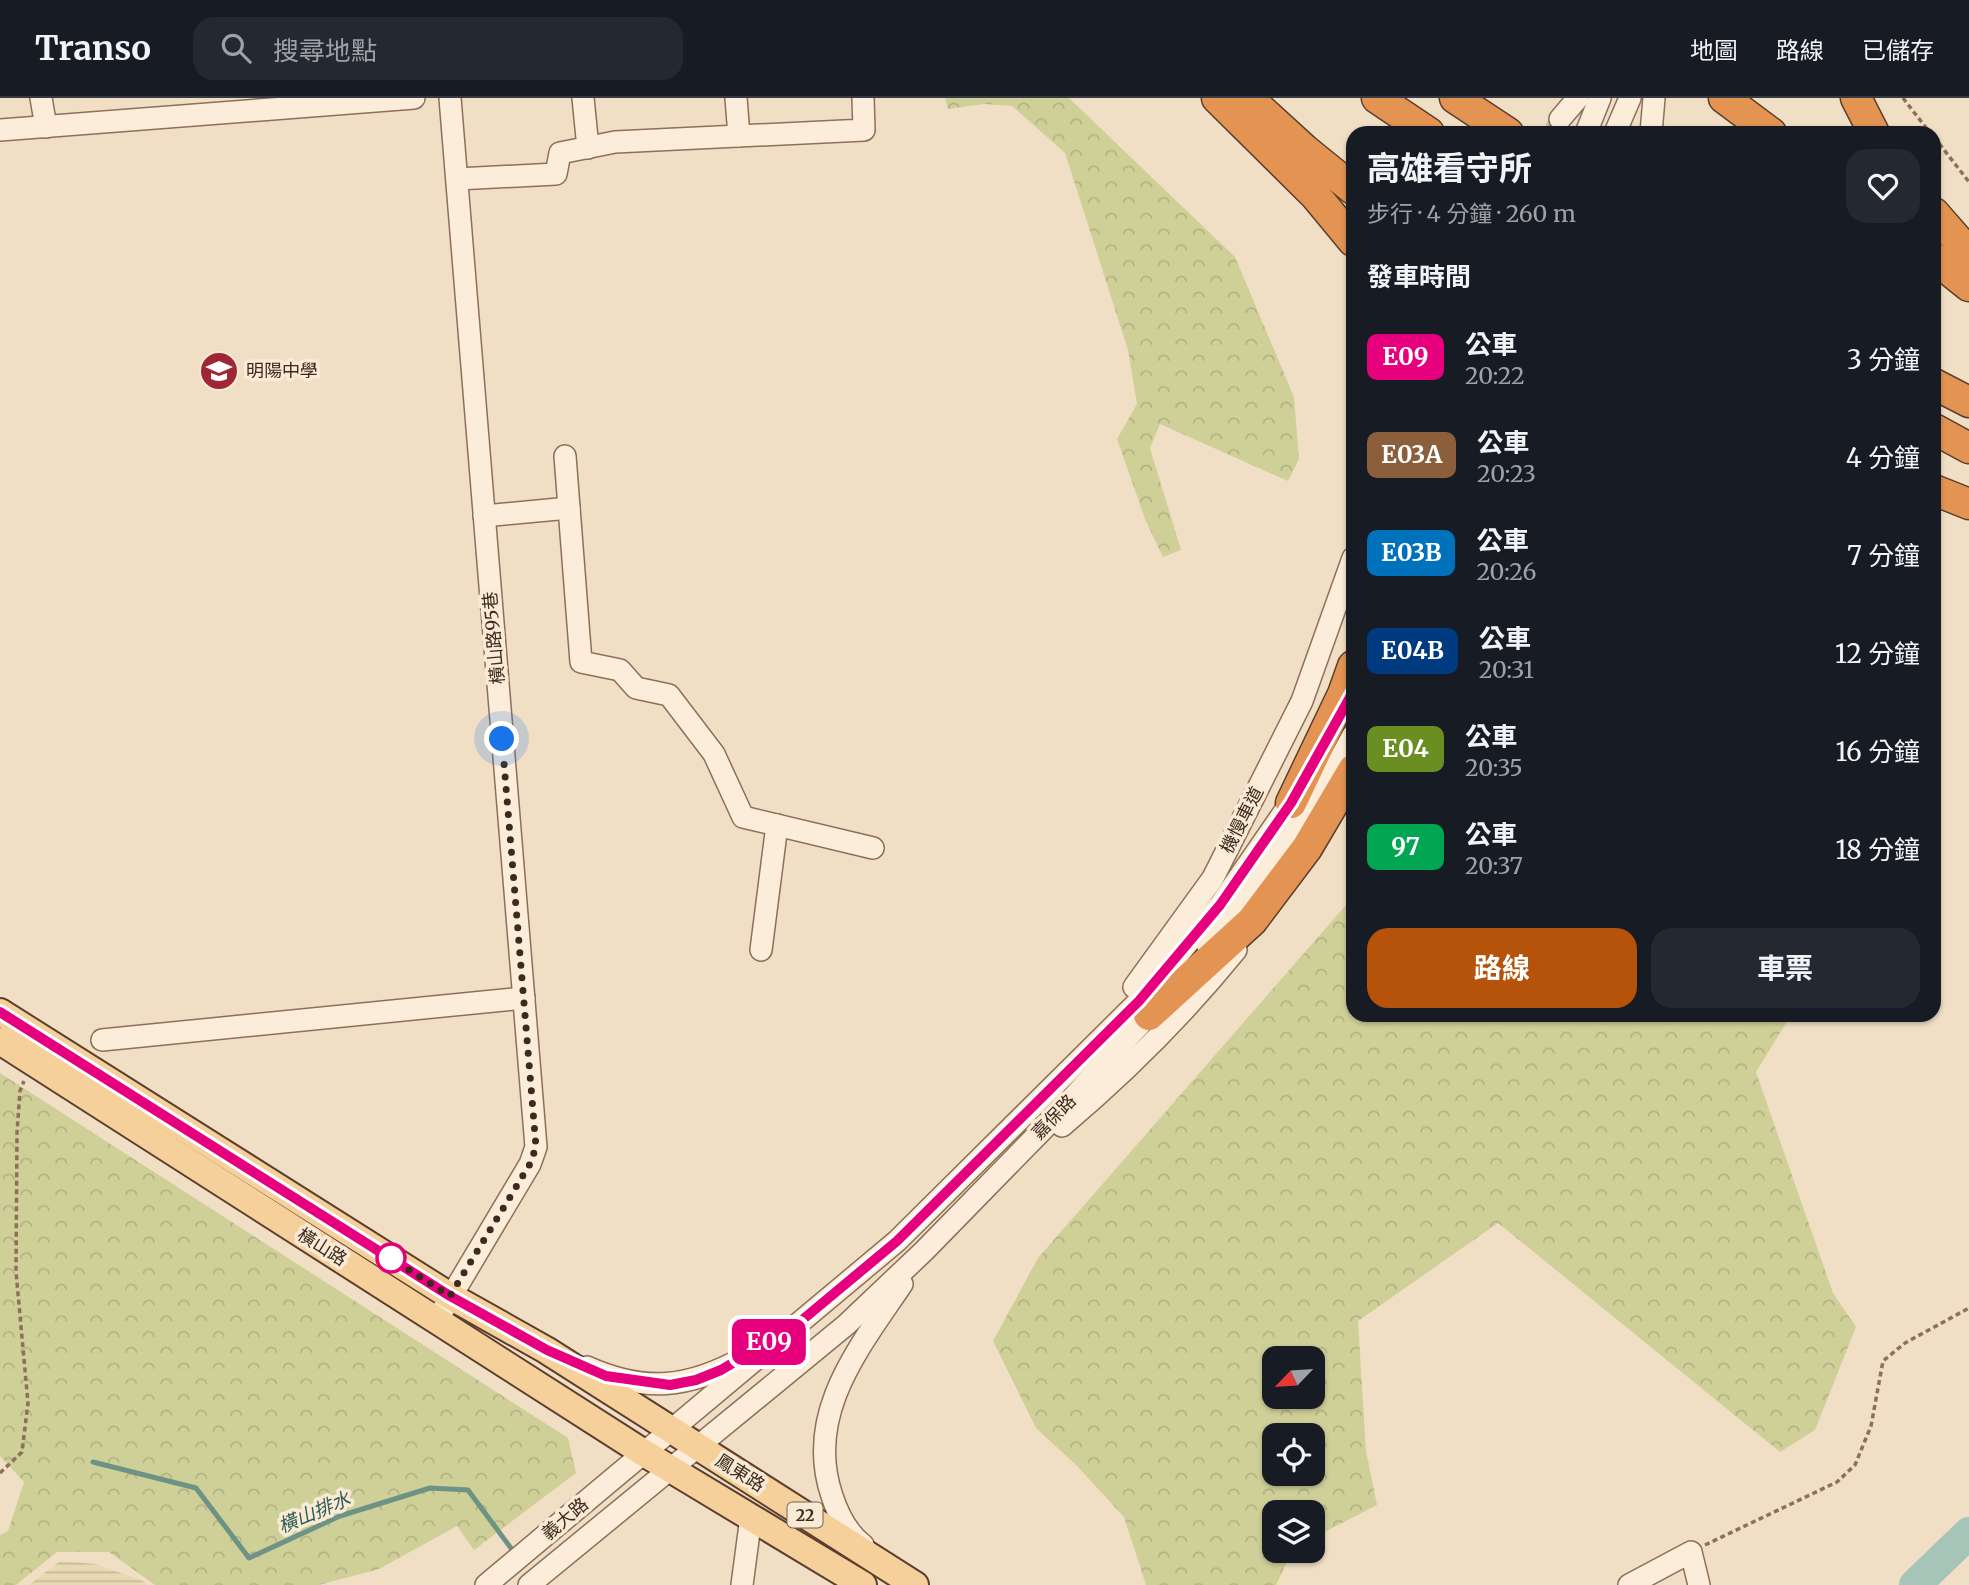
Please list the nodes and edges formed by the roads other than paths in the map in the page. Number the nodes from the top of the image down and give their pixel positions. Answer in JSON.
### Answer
{"nodes":[{"id":1,"x":41,"y":98,"type":"edge"},
{"id":2,"x":414,"y":98,"type":"edge"},
{"id":3,"x":450,"y":98,"type":"edge"},
{"id":4,"x":583,"y":98,"type":"edge"},
{"id":5,"x":736,"y":98,"type":"edge"},
{"id":6,"x":863,"y":98,"type":"edge"},
{"id":7,"x":1217,"y":98,"type":"edge"},
{"id":8,"x":1248,"y":98,"type":"edge"},
{"id":9,"x":1377,"y":98,"type":"edge"},
{"id":10,"x":1455,"y":98,"type":"edge"},
{"id":11,"x":1578,"y":98,"type":"edge"},
{"id":12,"x":1601,"y":98,"type":"edge"},
{"id":13,"x":1630,"y":98,"type":"edge"},
{"id":14,"x":1654,"y":98,"type":"edge"},
{"id":15,"x":1724,"y":98,"type":"edge"},
{"id":16,"x":1856,"y":98,"type":"edge"},
{"id":17,"x":1560,"y":119,"type":"tunnel mouth"},
{"id":18,"x":1419,"y":126,"type":"edge"},
{"id":19,"x":1498,"y":126,"type":"edge"},
{"id":20,"x":1589,"y":126,"type":"edge"},
{"id":21,"x":1618,"y":126,"type":"edge"},
{"id":22,"x":1652,"y":126,"type":"edge"},
{"id":23,"x":1761,"y":126,"type":"edge"},
{"id":24,"x":1870,"y":126,"type":"edge"},
{"id":25,"x":46,"y":127,"type":"junction"},
{"id":26,"x":0,"y":130,"type":"edge"},
{"id":27,"x":739,"y":136,"type":"junction"},
{"id":28,"x":588,"y":148,"type":"junction"},
{"id":29,"x":457,"y":179,"type":"junction"},
{"id":30,"x":1346,"y":183,"type":"edge"},
{"id":31,"x":1941,"y":221,"type":"edge"},
{"id":32,"x":1346,"y":233,"type":"edge"},
{"id":33,"x":1969,"y":253,"type":"edge"},
{"id":34,"x":1941,"y":264,"type":"edge"},
{"id":35,"x":1969,"y":286,"type":"edge"},
{"id":36,"x":1941,"y":388,"type":"edge"},
{"id":37,"x":1969,"y":402,"type":"edge"},
{"id":38,"x":1941,"y":433,"type":"edge"},
{"id":39,"x":1969,"y":447,"type":"edge"},
{"id":40,"x":565,"y":456,"type":"dead end"},
{"id":41,"x":1941,"y":494,"type":"edge"},
{"id":42,"x":1969,"y":504,"type":"edge"},
{"id":43,"x":569,"y":508,"type":"junction"},
{"id":44,"x":484,"y":516,"type":"junction"},
{"id":45,"x":1346,"y":578,"type":"edge"},
{"id":46,"x":1346,"y":686,"type":"edge"},
{"id":47,"x":1346,"y":705,"type":"edge"},
{"id":48,"x":1346,"y":748,"type":"edge"},
{"id":49,"x":1346,"y":782,"type":"edge"},
{"id":50,"x":1346,"y":801,"type":"edge"},
{"id":51,"x":1291,"y":803,"type":"junction"},
{"id":52,"x":777,"y":825,"type":"junction"},
{"id":53,"x":873,"y":848,"type":"dead end"},
{"id":54,"x":761,"y":950,"type":"dead end"},
{"id":55,"x":524,"y":998,"type":"junction"},
{"id":56,"x":0,"y":1012,"type":"edge"},
{"id":57,"x":1149,"y":1015,"type":"junction"},
{"id":58,"x":102,"y":1040,"type":"dead end"},
{"id":59,"x":0,"y":1041,"type":"edge"},
{"id":60,"x":1084,"y":1056,"type":"junction"},
{"id":61,"x":986,"y":1185,"type":"junction"},
{"id":62,"x":924,"y":1251,"type":"junction"},
{"id":63,"x":450,"y":1296,"type":"junction"},
{"id":64,"x":438,"y":1320,"type":"junction"},
{"id":65,"x":795,"y":1326,"type":"junction"},
{"id":66,"x":547,"y":1350,"type":"junction"},
{"id":67,"x":670,"y":1430,"type":"junction"},
{"id":68,"x":697,"y":1447,"type":"junction"},
{"id":69,"x":644,"y":1453,"type":"junction"},
{"id":70,"x":670,"y":1468,"type":"junction"},
{"id":71,"x":751,"y":1517,"type":"junction"},
{"id":72,"x":913,"y":1584,"type":"edge"},
{"id":73,"x":486,"y":1585,"type":"edge"},
{"id":74,"x":529,"y":1585,"type":"edge"},
{"id":75,"x":742,"y":1585,"type":"edge"},
{"id":76,"x":863,"y":1585,"type":"edge"},
{"id":77,"x":1629,"y":1585,"type":"edge"},
{"id":78,"x":1699,"y":1585,"type":"edge"}],
"edges":[{"from":1,"to":25,"type":"street"},
{"from":2,"to":25,"type":"street"},
{"from":3,"to":29,"type":"street","name":"橫山路95巷"},
{"from":4,"to":28,"type":"street"},
{"from":5,"to":27,"type":"street"},
{"from":6,"to":27,"type":"street"},
{"from":7,"to":32,"type":"highway"},
{"from":8,"to":30,"type":"highway"},
{"from":9,"to":18,"type":"highway"},
{"from":10,"to":19,"type":"highway"},
{"from":11,"to":17,"type":"street"},
{"from":12,"to":20,"type":"street"},
{"from":13,"to":21,"type":"street"},
{"from":14,"to":22,"type":"street"},
{"from":15,"to":23,"type":"highway"},
{"from":16,"to":24,"type":"highway"},
{"from":25,"to":26,"type":"street"},
{"from":27,"to":28,"type":"street"},
{"from":28,"to":29,"type":"street"},
{"from":29,"to":44,"type":"street","name":"橫山路95巷"},
{"from":31,"to":33,"type":"highway"},
{"from":34,"to":35,"type":"highway"},
{"from":36,"to":37,"type":"highway"},
{"from":38,"to":39,"type":"highway"},
{"from":40,"to":43,"type":"street"},
{"from":41,"to":42,"type":"highway"},
{"from":43,"to":44,"type":"street"},
{"from":43,"to":52,"type":"street"},
{"from":44,"to":55,"type":"street","name":"橫山路95巷"},
{"from":45,"to":60,"type":"street","name":"機慢車道"},
{"from":46,"to":51,"type":"highway"},
{"from":47,"to":51,"type":"street","name":"嘉保路"},
{"from":48,"to":57,"type":"street","name":"嘉保路"},
{"from":49,"to":57,"type":"highway"},
{"from":50,"to":61,"type":"street"},
{"from":51,"to":60,"type":"street","name":"嘉保路"},
{"from":52,"to":53,"type":"street"},
{"from":52,"to":54,"type":"street"},
{"from":55,"to":58,"type":"street"},
{"from":55,"to":63,"type":"street","name":"橫山路95巷"},
{"from":56,"to":63,"type":"main road","name":"橫山路","number":"22"},
{"from":57,"to":61,"type":"street","name":"嘉保路"},
{"from":59,"to":64,"type":"main road","name":"橫山路","number":"22"},
{"from":60,"to":65,"type":"street","name":"嘉保路"},
{"from":61,"to":62,"type":"street","name":"嘉保路"},
{"from":62,"to":68,"type":"street","name":"嘉保路"},
{"from":62,"to":72,"type":"street"},
{"from":63,"to":64,"type":"street","name":"橫山路95巷"},
{"from":63,"to":66,"type":"main road","name":"橫山路","number":"22"},
{"from":64,"to":69,"type":"main road","name":"橫山路","number":"22"},
{"from":65,"to":66,"type":"street"},
{"from":65,"to":67,"type":"street","name":"嘉保路"},
{"from":66,"to":67,"type":"main road","name":"橫山路","number":"22"},
{"from":67,"to":68,"type":"main road","name":"鳳東路","number":"22"},
{"from":67,"to":69,"type":"street","name":"義大路"},
{"from":68,"to":70,"type":"street","name":"義大路"},
{"from":68,"to":72,"type":"main road","name":"鳳東路","number":"22"},
{"from":69,"to":70,"type":"main road","name":"鳳東路","number":"22"},
{"from":69,"to":73,"type":"street","name":"義大路"},
{"from":70,"to":71,"type":"main road","name":"鳳東路","number":"22"},
{"from":70,"to":74,"type":"street","name":"義大路"},
{"from":71,"to":75,"type":"street"},
{"from":71,"to":76,"type":"main road","name":"鳳東路","number":"22"},
{"from":77,"to":78,"type":"street"}]}
